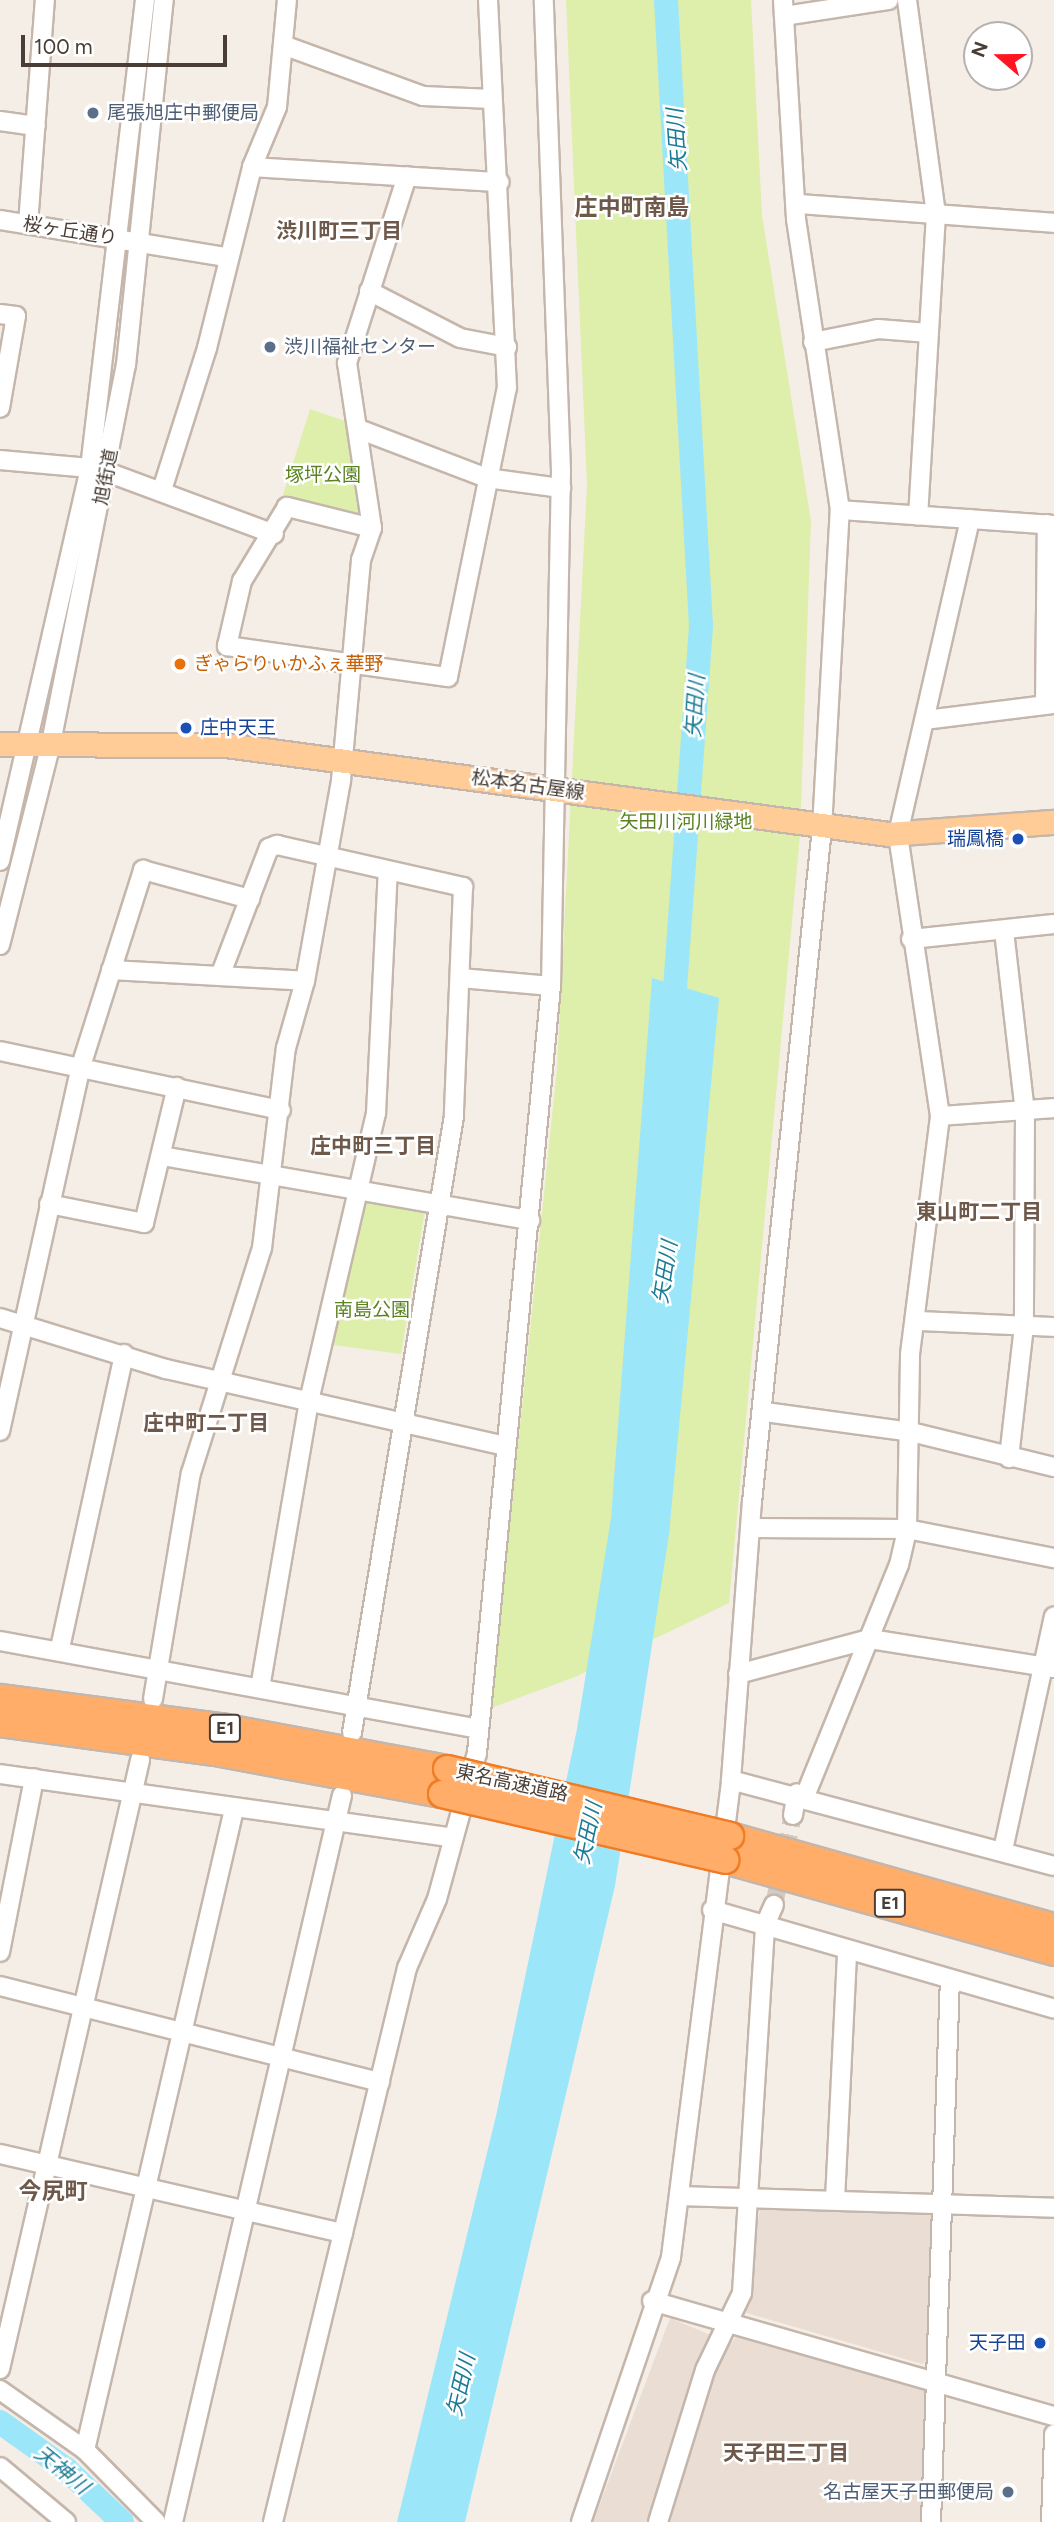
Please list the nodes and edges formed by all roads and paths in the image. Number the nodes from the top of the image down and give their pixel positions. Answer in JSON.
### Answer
{"nodes":[{"id":1,"x":45,"y":0,"type":"edge"},
{"id":2,"x":145,"y":0,"type":"edge"},
{"id":3,"x":163,"y":0,"type":"edge"},
{"id":4,"x":287,"y":0,"type":"edge"},
{"id":5,"x":488,"y":0,"type":"edge"},
{"id":6,"x":544,"y":0,"type":"edge"},
{"id":7,"x":890,"y":0,"type":"edge"},
{"id":8,"x":907,"y":0,"type":"edge"},
{"id":9,"x":783,"y":8,"type":"edge"},
{"id":10,"x":283,"y":45,"type":"junction"},
{"id":11,"x":492,"y":99,"type":"junction"},
{"id":12,"x":0,"y":121,"type":"edge"},
{"id":13,"x":36,"y":126,"type":"junction"},
{"id":14,"x":252,"y":167,"type":"junction"},
{"id":15,"x":407,"y":176,"type":"junction"},
{"id":16,"x":500,"y":182,"type":"junction"},
{"id":17,"x":798,"y":204,"type":"junction"},
{"id":18,"x":936,"y":214,"type":"junction"},
{"id":19,"x":0,"y":220,"type":"edge"},
{"id":20,"x":1054,"y":223,"type":"edge"},
{"id":21,"x":28,"y":224,"type":"junction"},
{"id":22,"x":119,"y":239,"type":"junction"},
{"id":23,"x":141,"y":242,"type":"junction"},
{"id":24,"x":225,"y":257,"type":"junction"},
{"id":25,"x":369,"y":291,"type":"junction"},
{"id":26,"x":0,"y":314,"type":"edge"},
{"id":27,"x":929,"y":333,"type":"junction"},
{"id":28,"x":813,"y":342,"type":"junction"},
{"id":29,"x":507,"y":347,"type":"junction"},
{"id":30,"x":0,"y":408,"type":"edge"},
{"id":31,"x":361,"y":430,"type":"junction"},
{"id":32,"x":0,"y":460,"type":"edge"},
{"id":33,"x":98,"y":470,"type":"junction"},
{"id":34,"x":487,"y":478,"type":"junction"},
{"id":35,"x":561,"y":488,"type":"junction"},
{"id":36,"x":162,"y":490,"type":"junction"},
{"id":37,"x":840,"y":510,"type":"junction"},
{"id":38,"x":918,"y":514,"type":"junction"},
{"id":39,"x":970,"y":519,"type":"junction"},
{"id":40,"x":1050,"y":525,"type":"edge"},
{"id":41,"x":372,"y":528,"type":"junction"},
{"id":42,"x":274,"y":534,"type":"junction"},
{"id":43,"x":352,"y":663,"type":"junction"},
{"id":44,"x":1050,"y":704,"type":"edge"},
{"id":45,"x":925,"y":720,"type":"junction"},
{"id":46,"x":51,"y":743,"type":"junction"},
{"id":47,"x":0,"y":744,"type":"edge"},
{"id":48,"x":26,"y":744,"type":"junction"},
{"id":49,"x":341,"y":760,"type":"junction"},
{"id":50,"x":554,"y":788,"type":"junction"},
{"id":51,"x":1054,"y":822,"type":"edge"},
{"id":52,"x":814,"y":827,"type":"junction"},
{"id":53,"x":898,"y":834,"type":"junction"},
{"id":54,"x":325,"y":854,"type":"junction"},
{"id":55,"x":0,"y":861,"type":"edge"},
{"id":56,"x":388,"y":871,"type":"junction"},
{"id":57,"x":250,"y":899,"type":"junction"},
{"id":58,"x":1054,"y":924,"type":"edge"},
{"id":59,"x":1004,"y":931,"type":"junction"},
{"id":60,"x":911,"y":939,"type":"junction"},
{"id":61,"x":0,"y":945,"type":"edge"},
{"id":62,"x":111,"y":970,"type":"junction"},
{"id":63,"x":220,"y":975,"type":"junction"},
{"id":64,"x":461,"y":978,"type":"junction"},
{"id":65,"x":305,"y":981,"type":"junction"},
{"id":66,"x":551,"y":986,"type":"junction"},
{"id":67,"x":0,"y":1051,"type":"edge"},
{"id":68,"x":80,"y":1066,"type":"junction"},
{"id":69,"x":177,"y":1087,"type":"junction"},
{"id":70,"x":1054,"y":1108,"type":"edge"},
{"id":71,"x":281,"y":1110,"type":"junction"},
{"id":72,"x":1025,"y":1112,"type":"junction"},
{"id":73,"x":940,"y":1116,"type":"junction"},
{"id":74,"x":162,"y":1156,"type":"junction"},
{"id":75,"x":272,"y":1177,"type":"junction"},
{"id":76,"x":358,"y":1194,"type":"junction"},
{"id":77,"x":49,"y":1204,"type":"junction"},
{"id":78,"x":437,"y":1207,"type":"junction"},
{"id":79,"x":530,"y":1220,"type":"junction"},
{"id":80,"x":0,"y":1318,"type":"edge"},
{"id":81,"x":916,"y":1321,"type":"junction"},
{"id":82,"x":23,"y":1324,"type":"junction"},
{"id":83,"x":1024,"y":1326,"type":"junction"},
{"id":84,"x":1054,"y":1327,"type":"edge"},
{"id":85,"x":124,"y":1354,"type":"junction"},
{"id":86,"x":218,"y":1382,"type":"junction"},
{"id":87,"x":309,"y":1401,"type":"junction"},
{"id":88,"x":765,"y":1412,"type":"junction"},
{"id":89,"x":399,"y":1422,"type":"junction"},
{"id":90,"x":0,"y":1431,"type":"edge"},
{"id":91,"x":911,"y":1432,"type":"junction"},
{"id":92,"x":505,"y":1446,"type":"junction"},
{"id":93,"x":1009,"y":1458,"type":"junction"},
{"id":94,"x":1054,"y":1467,"type":"edge"},
{"id":95,"x":752,"y":1528,"type":"junction"},
{"id":96,"x":907,"y":1529,"type":"junction"},
{"id":97,"x":1054,"y":1558,"type":"edge"},
{"id":98,"x":1054,"y":1617,"type":"edge"},
{"id":99,"x":870,"y":1639,"type":"junction"},
{"id":100,"x":0,"y":1641,"type":"edge"},
{"id":101,"x":60,"y":1648,"type":"junction"},
{"id":102,"x":1049,"y":1667,"type":"edge"},
{"id":103,"x":158,"y":1673,"type":"junction"},
{"id":104,"x":738,"y":1674,"type":"junction"},
{"id":105,"x":260,"y":1688,"type":"junction"},
{"id":106,"x":0,"y":1698,"type":"edge"},
{"id":107,"x":153,"y":1699,"type":"dead end"},
{"id":108,"x":362,"y":1705,"type":"junction"},
{"id":109,"x":0,"y":1723,"type":"edge"},
{"id":110,"x":475,"y":1728,"type":"junction"},
{"id":111,"x":352,"y":1733,"type":"dead end"},
{"id":112,"x":140,"y":1760,"type":"dead end"},
{"id":113,"x":0,"y":1774,"type":"edge"},
{"id":114,"x":34,"y":1778,"type":"junction"},
{"id":115,"x":731,"y":1780,"type":"junction"},
{"id":116,"x":445,"y":1782,"type":"junction"},
{"id":117,"x":130,"y":1789,"type":"junction"},
{"id":118,"x":801,"y":1794,"type":"junction"},
{"id":119,"x":342,"y":1795,"type":"dead end"},
{"id":120,"x":234,"y":1809,"type":"junction"},
{"id":121,"x":793,"y":1815,"type":"tunnel mouth"},
{"id":122,"x":334,"y":1824,"type":"junction"},
{"id":123,"x":453,"y":1838,"type":"junction"},
{"id":124,"x":728,"y":1848,"type":"junction"},
{"id":125,"x":1003,"y":1850,"type":"junction"},
{"id":126,"x":1054,"y":1866,"type":"edge"},
{"id":127,"x":774,"y":1905,"type":"tunnel mouth"},
{"id":128,"x":712,"y":1910,"type":"junction"},
{"id":129,"x":765,"y":1925,"type":"junction"},
{"id":130,"x":1054,"y":1927,"type":"edge"},
{"id":131,"x":847,"y":1951,"type":"junction"},
{"id":132,"x":0,"y":1952,"type":"edge"},
{"id":133,"x":1054,"y":1952,"type":"edge"},
{"id":134,"x":950,"y":1979,"type":"junction"},
{"id":135,"x":0,"y":1986,"type":"edge"},
{"id":136,"x":80,"y":2008,"type":"junction"},
{"id":137,"x":1054,"y":2009,"type":"edge"},
{"id":138,"x":180,"y":2031,"type":"junction"},
{"id":139,"x":280,"y":2059,"type":"junction"},
{"id":140,"x":380,"y":2082,"type":"junction"},
{"id":141,"x":0,"y":2154,"type":"edge"},
{"id":142,"x":46,"y":2165,"type":"junction"},
{"id":143,"x":145,"y":2187,"type":"junction"},
{"id":144,"x":680,"y":2196,"type":"junction"},
{"id":145,"x":747,"y":2196,"type":"junction"},
{"id":146,"x":835,"y":2200,"type":"junction"},
{"id":147,"x":942,"y":2203,"type":"junction"},
{"id":148,"x":1054,"y":2208,"type":"edge"},
{"id":149,"x":244,"y":2209,"type":"junction"},
{"id":150,"x":343,"y":2233,"type":"junction"},
{"id":151,"x":653,"y":2301,"type":"junction"},
{"id":152,"x":727,"y":2322,"type":"junction"},
{"id":153,"x":0,"y":2370,"type":"edge"},
{"id":154,"x":935,"y":2379,"type":"junction"},
{"id":155,"x":0,"y":2390,"type":"edge"},
{"id":156,"x":1054,"y":2416,"type":"edge"},
{"id":157,"x":1054,"y":2434,"type":"edge"},
{"id":158,"x":85,"y":2450,"type":"junction"},
{"id":159,"x":0,"y":2467,"type":"edge"},
{"id":160,"x":66,"y":2522,"type":"edge"},
{"id":161,"x":156,"y":2522,"type":"edge"},
{"id":162,"x":173,"y":2522,"type":"edge"},
{"id":163,"x":273,"y":2522,"type":"edge"},
{"id":164,"x":581,"y":2522,"type":"edge"},
{"id":165,"x":658,"y":2522,"type":"edge"},
{"id":166,"x":931,"y":2522,"type":"edge"},
{"id":167,"x":1051,"y":2522,"type":"edge"}],
"edges":[{"from":1,"to":13,"type":"street"},
{"from":2,"to":22,"type":"street","name":"旭街道"},
{"from":3,"to":23,"type":"street","name":"旭街道"},
{"from":4,"to":10,"type":"street"},
{"from":5,"to":11,"type":"street"},
{"from":6,"to":35,"type":"street"},
{"from":7,"to":9,"type":"street"},
{"from":8,"to":18,"type":"street"},
{"from":9,"to":17,"type":"street"},
{"from":10,"to":11,"type":"street"},
{"from":10,"to":14,"type":"street"},
{"from":11,"to":16,"type":"street"},
{"from":12,"to":13,"type":"street"},
{"from":13,"to":21,"type":"street"},
{"from":14,"to":15,"type":"street"},
{"from":14,"to":24,"type":"street"},
{"from":15,"to":16,"type":"street"},
{"from":15,"to":25,"type":"street"},
{"from":16,"to":29,"type":"street"},
{"from":17,"to":18,"type":"street"},
{"from":17,"to":28,"type":"street"},
{"from":18,"to":20,"type":"street"},
{"from":18,"to":27,"type":"street"},
{"from":19,"to":21,"type":"street","name":"桜ヶ丘通り"},
{"from":21,"to":22,"type":"street","name":"桜ヶ丘通り"},
{"from":22,"to":23,"type":"street","name":"桜ヶ丘通り"},
{"from":22,"to":33,"type":"street","name":"旭街道"},
{"from":23,"to":24,"type":"street","name":"桜ヶ丘通り"},
{"from":23,"to":33,"type":"street","name":"旭街道"},
{"from":24,"to":36,"type":"street"},
{"from":25,"to":29,"type":"street"},
{"from":25,"to":31,"type":"street"},
{"from":26,"to":30,"type":"street"},
{"from":27,"to":28,"type":"street"},
{"from":27,"to":38,"type":"street"},
{"from":28,"to":37,"type":"street"},
{"from":29,"to":34,"type":"street"},
{"from":31,"to":34,"type":"street"},
{"from":31,"to":41,"type":"street"},
{"from":32,"to":33,"type":"street"},
{"from":33,"to":36,"type":"street"},
{"from":33,"to":46,"type":"street","name":"旭街道"},
{"from":33,"to":48,"type":"street","name":"旭街道"},
{"from":34,"to":35,"type":"street"},
{"from":34,"to":43,"type":"street"},
{"from":35,"to":50,"type":"street"},
{"from":36,"to":42,"type":"street"},
{"from":37,"to":38,"type":"street"},
{"from":37,"to":52,"type":"street"},
{"from":38,"to":39,"type":"street"},
{"from":39,"to":40,"type":"street"},
{"from":39,"to":45,"type":"street"},
{"from":40,"to":44,"type":"street"},
{"from":41,"to":42,"type":"street"},
{"from":41,"to":43,"type":"street"},
{"from":42,"to":43,"type":"street"},
{"from":43,"to":49,"type":"street"},
{"from":44,"to":45,"type":"street"},
{"from":45,"to":53,"type":"street"},
{"from":46,"to":48,"type":"main road","name":"松本名古屋線"},
{"from":46,"to":49,"type":"main road","name":"松本名古屋線"},
{"from":46,"to":61,"type":"street","name":"旭街道"},
{"from":47,"to":48,"type":"main road","name":"松本名古屋線"},
{"from":48,"to":55,"type":"street","name":"旭街道"},
{"from":49,"to":50,"type":"main road","name":"松本名古屋線"},
{"from":49,"to":54,"type":"street"},
{"from":50,"to":52,"type":"main road","name":"松本名古屋線"},
{"from":50,"to":66,"type":"street"},
{"from":51,"to":53,"type":"main road","name":"松本名古屋線"},
{"from":52,"to":53,"type":"main road","name":"松本名古屋線"},
{"from":52,"to":88,"type":"street"},
{"from":53,"to":60,"type":"street"},
{"from":54,"to":56,"type":"street"},
{"from":54,"to":57,"type":"street"},
{"from":54,"to":65,"type":"street"},
{"from":56,"to":64,"type":"street"},
{"from":56,"to":76,"type":"street"},
{"from":57,"to":62,"type":"street"},
{"from":57,"to":63,"type":"street"},
{"from":58,"to":59,"type":"street"},
{"from":59,"to":60,"type":"street"},
{"from":59,"to":72,"type":"street"},
{"from":60,"to":73,"type":"street"},
{"from":62,"to":63,"type":"street"},
{"from":62,"to":68,"type":"street"},
{"from":63,"to":65,"type":"street"},
{"from":64,"to":66,"type":"street"},
{"from":64,"to":78,"type":"street"},
{"from":65,"to":71,"type":"street"},
{"from":66,"to":79,"type":"street"},
{"from":67,"to":68,"type":"street"},
{"from":68,"to":69,"type":"street"},
{"from":68,"to":77,"type":"street"},
{"from":69,"to":71,"type":"street"},
{"from":69,"to":74,"type":"street"},
{"from":70,"to":72,"type":"street"},
{"from":71,"to":75,"type":"street"},
{"from":72,"to":73,"type":"street"},
{"from":72,"to":83,"type":"street"},
{"from":73,"to":81,"type":"street"},
{"from":74,"to":75,"type":"street"},
{"from":74,"to":77,"type":"street"},
{"from":75,"to":76,"type":"street"},
{"from":75,"to":86,"type":"street"},
{"from":76,"to":78,"type":"street"},
{"from":76,"to":87,"type":"street"},
{"from":77,"to":82,"type":"street"},
{"from":78,"to":79,"type":"street"},
{"from":78,"to":89,"type":"street"},
{"from":79,"to":92,"type":"street"},
{"from":80,"to":82,"type":"street"},
{"from":81,"to":83,"type":"street"},
{"from":81,"to":91,"type":"street"},
{"from":82,"to":85,"type":"street"},
{"from":82,"to":90,"type":"street"},
{"from":83,"to":84,"type":"street"},
{"from":83,"to":93,"type":"street"},
{"from":85,"to":86,"type":"street"},
{"from":85,"to":101,"type":"street"},
{"from":86,"to":87,"type":"street"},
{"from":86,"to":103,"type":"street"},
{"from":87,"to":89,"type":"street"},
{"from":87,"to":105,"type":"street"},
{"from":88,"to":91,"type":"street"},
{"from":88,"to":95,"type":"street"},
{"from":89,"to":92,"type":"street"},
{"from":89,"to":108,"type":"street"},
{"from":91,"to":93,"type":"street"},
{"from":91,"to":96,"type":"street"},
{"from":92,"to":110,"type":"street"},
{"from":93,"to":94,"type":"street"},
{"from":95,"to":96,"type":"street"},
{"from":95,"to":104,"type":"street"},
{"from":96,"to":97,"type":"street"},
{"from":96,"to":99,"type":"street"},
{"from":98,"to":102,"type":"street"},
{"from":99,"to":102,"type":"street"},
{"from":99,"to":104,"type":"street"},
{"from":99,"to":118,"type":"street"},
{"from":100,"to":101,"type":"street"},
{"from":101,"to":103,"type":"street"},
{"from":102,"to":125,"type":"street"},
{"from":103,"to":105,"type":"street"},
{"from":103,"to":107,"type":"street"},
{"from":104,"to":115,"type":"street"},
{"from":105,"to":108,"type":"street"},
{"from":106,"to":116,"type":"highway","name":"東名高速道路","number":"E1"},
{"from":108,"to":110,"type":"street"},
{"from":108,"to":111,"type":"street"},
{"from":109,"to":116,"type":"highway","name":"東名高速道路","number":"E1"},
{"from":110,"to":123,"type":"street"},
{"from":112,"to":117,"type":"street"},
{"from":113,"to":114,"type":"street"},
{"from":114,"to":117,"type":"street"},
{"from":114,"to":132,"type":"street"},
{"from":115,"to":118,"type":"street"},
{"from":115,"to":128,"type":"street"},
{"from":116,"to":124,"type":"highway","name":"東名高速道路","number":"E1","bridge":true},
{"from":117,"to":120,"type":"street"},
{"from":117,"to":136,"type":"street"},
{"from":118,"to":121,"type":"street"},
{"from":118,"to":125,"type":"street"},
{"from":119,"to":122,"type":"street"},
{"from":120,"to":122,"type":"street"},
{"from":120,"to":138,"type":"street"},
{"from":122,"to":123,"type":"street"},
{"from":122,"to":139,"type":"street"},
{"from":123,"to":140,"type":"street"},
{"from":124,"to":130,"type":"highway","name":"東名高速道路","number":"E1"},
{"from":124,"to":133,"type":"highway","name":"東名高速道路","number":"E1"},
{"from":125,"to":126,"type":"street"},
{"from":127,"to":129,"type":"street"},
{"from":128,"to":129,"type":"street"},
{"from":128,"to":144,"type":"street"},
{"from":129,"to":131,"type":"street"},
{"from":129,"to":145,"type":"street"},
{"from":131,"to":134,"type":"street"},
{"from":131,"to":146,"type":"street"},
{"from":134,"to":137,"type":"street"},
{"from":134,"to":147,"type":"street"},
{"from":135,"to":136,"type":"street"},
{"from":136,"to":138,"type":"street"},
{"from":136,"to":142,"type":"street"},
{"from":138,"to":139,"type":"street"},
{"from":138,"to":143,"type":"street"},
{"from":139,"to":140,"type":"street"},
{"from":139,"to":149,"type":"street"},
{"from":140,"to":150,"type":"street"},
{"from":141,"to":142,"type":"street"},
{"from":142,"to":143,"type":"street"},
{"from":142,"to":153,"type":"street"},
{"from":143,"to":149,"type":"street"},
{"from":143,"to":158,"type":"street"},
{"from":144,"to":145,"type":"street"},
{"from":144,"to":151,"type":"street"},
{"from":145,"to":146,"type":"street"},
{"from":145,"to":152,"type":"street"},
{"from":146,"to":147,"type":"street"},
{"from":147,"to":148,"type":"street"},
{"from":147,"to":154,"type":"street"},
{"from":149,"to":150,"type":"street"},
{"from":149,"to":162,"type":"street"},
{"from":150,"to":163,"type":"street"},
{"from":151,"to":152,"type":"street"},
{"from":151,"to":164,"type":"street"},
{"from":152,"to":154,"type":"street"},
{"from":152,"to":165,"type":"street"},
{"from":154,"to":156,"type":"street"},
{"from":154,"to":166,"type":"street"},
{"from":155,"to":158,"type":"street"},
{"from":157,"to":167,"type":"street"},
{"from":158,"to":161,"type":"street"},
{"from":159,"to":160,"type":"street"}]}
